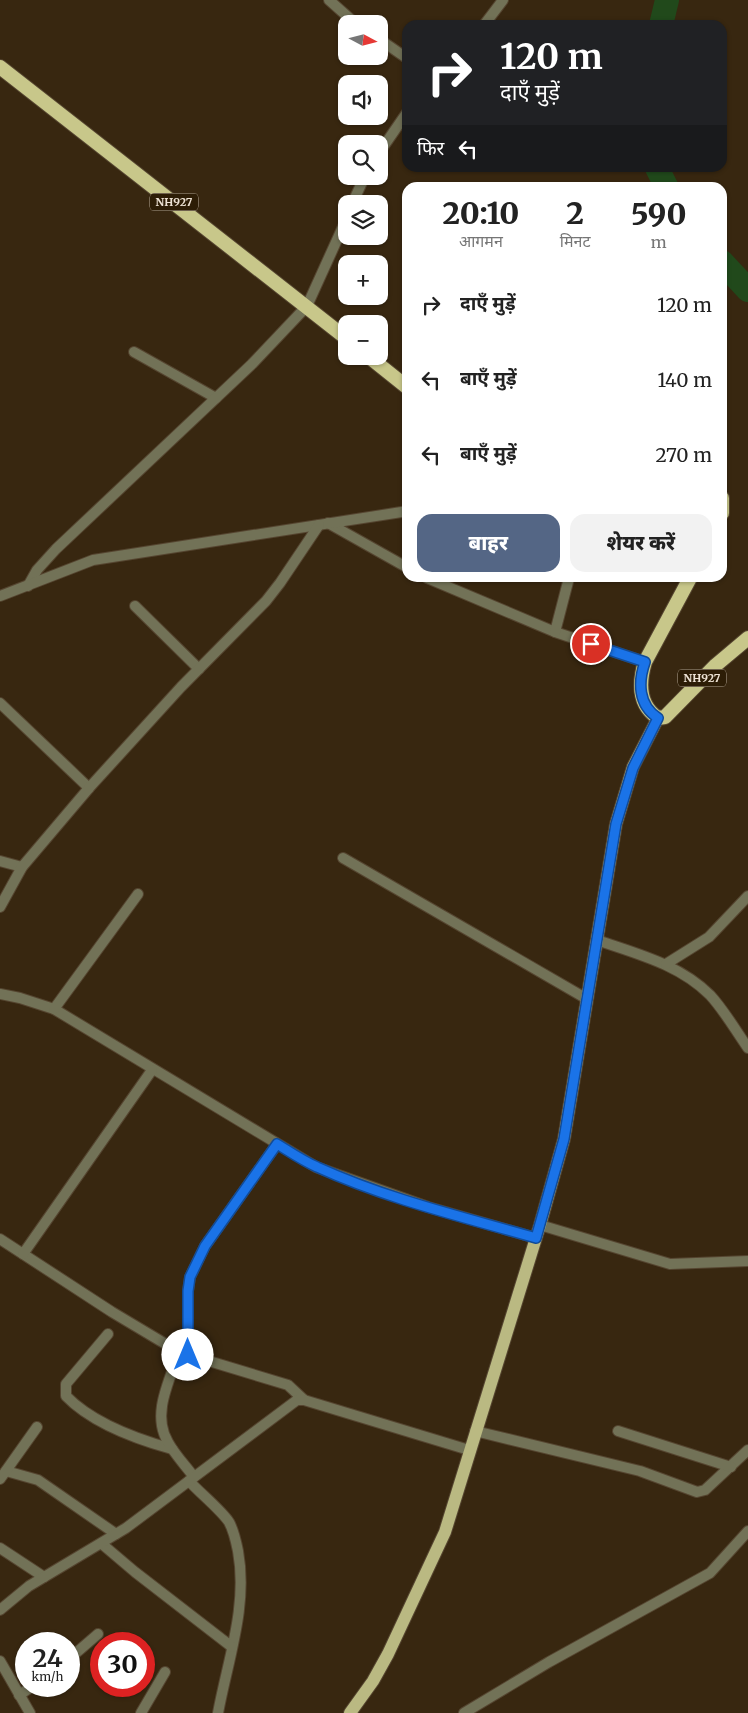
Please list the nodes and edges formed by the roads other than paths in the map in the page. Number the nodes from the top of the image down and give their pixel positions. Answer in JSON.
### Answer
{"nodes":[{"id":1,"x":329,"y":0,"type":"edge"},
{"id":2,"x":503,"y":0,"type":"edge"},
{"id":3,"x":346,"y":15,"type":"edge"},
{"id":4,"x":488,"y":20,"type":"edge"},
{"id":5,"x":388,"y":45,"type":"edge"},
{"id":6,"x":402,"y":55,"type":"edge"},
{"id":7,"x":0,"y":67,"type":"edge"},
{"id":8,"x":402,"y":120,"type":"edge"},
{"id":9,"x":388,"y":140,"type":"edge"},
{"id":10,"x":338,"y":238,"type":"edge"},
{"id":11,"x":307,"y":306,"type":"junction"},
{"id":12,"x":338,"y":331,"type":"edge"},
{"id":13,"x":134,"y":352,"type":"dead end"},
{"id":14,"x":379,"y":365,"type":"edge"},
{"id":15,"x":402,"y":383,"type":"edge"},
{"id":16,"x":216,"y":398,"type":"junction"},
{"id":17,"x":402,"y":512,"type":"edge"},
{"id":18,"x":323,"y":524,"type":"junction"},
{"id":19,"x":402,"y":565,"type":"edge"},
{"id":20,"x":436,"y":582,"type":"edge"},
{"id":21,"x":568,"y":582,"type":"edge"},
{"id":22,"x":688,"y":582,"type":"edge"},
{"id":23,"x":28,"y":586,"type":"junction"},
{"id":24,"x":0,"y":596,"type":"edge"},
{"id":25,"x":135,"y":606,"type":"dead end"},
{"id":26,"x":555,"y":632,"type":"junction"},
{"id":27,"x":748,"y":638,"type":"edge"},
{"id":28,"x":645,"y":662,"type":"junction"},
{"id":29,"x":199,"y":669,"type":"junction"},
{"id":30,"x":0,"y":703,"type":"edge"},
{"id":31,"x":658,"y":718,"type":"junction"},
{"id":32,"x":89,"y":788,"type":"junction"},
{"id":33,"x":343,"y":858,"type":"dead end"},
{"id":34,"x":0,"y":861,"type":"edge"},
{"id":35,"x":22,"y":867,"type":"junction"},
{"id":36,"x":138,"y":894,"type":"dead end"},
{"id":37,"x":748,"y":896,"type":"edge"},
{"id":38,"x":0,"y":907,"type":"edge"},
{"id":39,"x":597,"y":940,"type":"junction"},
{"id":40,"x":666,"y":964,"type":"junction"},
{"id":41,"x":0,"y":994,"type":"edge"},
{"id":42,"x":587,"y":999,"type":"junction"},
{"id":43,"x":54,"y":1009,"type":"junction"},
{"id":44,"x":748,"y":1048,"type":"edge"},
{"id":45,"x":152,"y":1070,"type":"junction"},
{"id":46,"x":277,"y":1144,"type":"junction"},
{"id":47,"x":540,"y":1225,"type":"junction"},
{"id":48,"x":536,"y":1238,"type":"junction"},
{"id":49,"x":0,"y":1239,"type":"edge"},
{"id":50,"x":23,"y":1254,"type":"junction"},
{"id":51,"x":748,"y":1260,"type":"edge"},
{"id":52,"x":108,"y":1334,"type":"dead end"},
{"id":53,"x":184,"y":1353,"type":"junction"},
{"id":54,"x":304,"y":1400,"type":"junction"},
{"id":55,"x":37,"y":1427,"type":"dead end"},
{"id":56,"x":475,"y":1430,"type":"junction"},
{"id":57,"x":618,"y":1431,"type":"dead end"},
{"id":58,"x":172,"y":1449,"type":"junction"},
{"id":59,"x":469,"y":1450,"type":"junction"},
{"id":60,"x":748,"y":1450,"type":"edge"},
{"id":61,"x":731,"y":1466,"type":"junction"},
{"id":62,"x":3,"y":1475,"type":"edge"},
{"id":63,"x":192,"y":1479,"type":"junction"},
{"id":64,"x":748,"y":1531,"type":"edge"},
{"id":65,"x":116,"y":1534,"type":"junction"},
{"id":66,"x":102,"y":1544,"type":"junction"},
{"id":67,"x":0,"y":1548,"type":"edge"},
{"id":68,"x":44,"y":1577,"type":"junction"},
{"id":69,"x":0,"y":1610,"type":"edge"},
{"id":70,"x":90,"y":1641,"type":"edge"},
{"id":71,"x":232,"y":1647,"type":"junction"},
{"id":72,"x":80,"y":1650,"type":"edge"},
{"id":73,"x":0,"y":1662,"type":"edge"},
{"id":74,"x":165,"y":1672,"type":"dead end"},
{"id":75,"x":15,"y":1688,"type":"edge"},
{"id":76,"x":20,"y":1697,"type":"edge"},
{"id":77,"x":30,"y":1713,"type":"edge"},
{"id":78,"x":141,"y":1713,"type":"edge"},
{"id":79,"x":218,"y":1713,"type":"edge"},
{"id":80,"x":350,"y":1713,"type":"edge"},
{"id":81,"x":464,"y":1713,"type":"edge"}],
"edges":[{"from":1,"to":3,"type":"street"},
{"from":2,"to":4,"type":"street"},
{"from":5,"to":6,"type":"street"},
{"from":7,"to":11,"type":"highway","number":"NH927"},
{"from":8,"to":9,"type":"street"},
{"from":10,"to":11,"type":"street"},
{"from":11,"to":12,"type":"highway","number":"NH927"},
{"from":11,"to":16,"type":"street"},
{"from":13,"to":16,"type":"street"},
{"from":14,"to":15,"type":"highway"},
{"from":16,"to":23,"type":"street"},
{"from":17,"to":18,"type":"street"},
{"from":18,"to":19,"type":"street"},
{"from":18,"to":23,"type":"street"},
{"from":18,"to":29,"type":"street"},
{"from":20,"to":26,"type":"street"},
{"from":21,"to":26,"type":"street"},
{"from":22,"to":28,"type":"highway"},
{"from":23,"to":24,"type":"street"},
{"from":25,"to":29,"type":"street"},
{"from":26,"to":28,"type":"street"},
{"from":27,"to":31,"type":"highway","number":"NH927"},
{"from":28,"to":31,"type":"highway"},
{"from":29,"to":32,"type":"street"},
{"from":30,"to":32,"type":"street"},
{"from":31,"to":39,"type":"main road"},
{"from":32,"to":35,"type":"street"},
{"from":33,"to":42,"type":"street"},
{"from":34,"to":35,"type":"street"},
{"from":35,"to":38,"type":"street"},
{"from":36,"to":43,"type":"street"},
{"from":37,"to":40,"type":"street"},
{"from":39,"to":40,"type":"street"},
{"from":39,"to":42,"type":"main road"},
{"from":40,"to":44,"type":"street"},
{"from":41,"to":43,"type":"street"},
{"from":42,"to":47,"type":"main road"},
{"from":43,"to":45,"type":"street"},
{"from":45,"to":46,"type":"street"},
{"from":45,"to":50,"type":"street"},
{"from":46,"to":48,"type":"street"},
{"from":46,"to":53,"type":"street"},
{"from":47,"to":48,"type":"main road"},
{"from":47,"to":51,"type":"street"},
{"from":48,"to":56,"type":"main road"},
{"from":49,"to":50,"type":"street"},
{"from":50,"to":53,"type":"street"},
{"from":52,"to":58,"type":"street"},
{"from":53,"to":54,"type":"street"},
{"from":53,"to":58,"type":"street"},
{"from":54,"to":59,"type":"street"},
{"from":54,"to":63,"type":"street"},
{"from":55,"to":62,"type":"street"},
{"from":56,"to":59,"type":"main road"},
{"from":56,"to":61,"type":"street"},
{"from":57,"to":61,"type":"street"},
{"from":58,"to":63,"type":"street"},
{"from":59,"to":80,"type":"main road"},
{"from":60,"to":61,"type":"street"},
{"from":62,"to":65,"type":"street"},
{"from":63,"to":65,"type":"street"},
{"from":63,"to":71,"type":"street"},
{"from":64,"to":81,"type":"street"},
{"from":65,"to":66,"type":"street"},
{"from":66,"to":68,"type":"street"},
{"from":66,"to":71,"type":"street"},
{"from":67,"to":68,"type":"street"},
{"from":68,"to":69,"type":"street"},
{"from":70,"to":72,"type":"street"},
{"from":71,"to":79,"type":"street"},
{"from":73,"to":75,"type":"street"},
{"from":74,"to":78,"type":"street"},
{"from":76,"to":77,"type":"street"}]}
